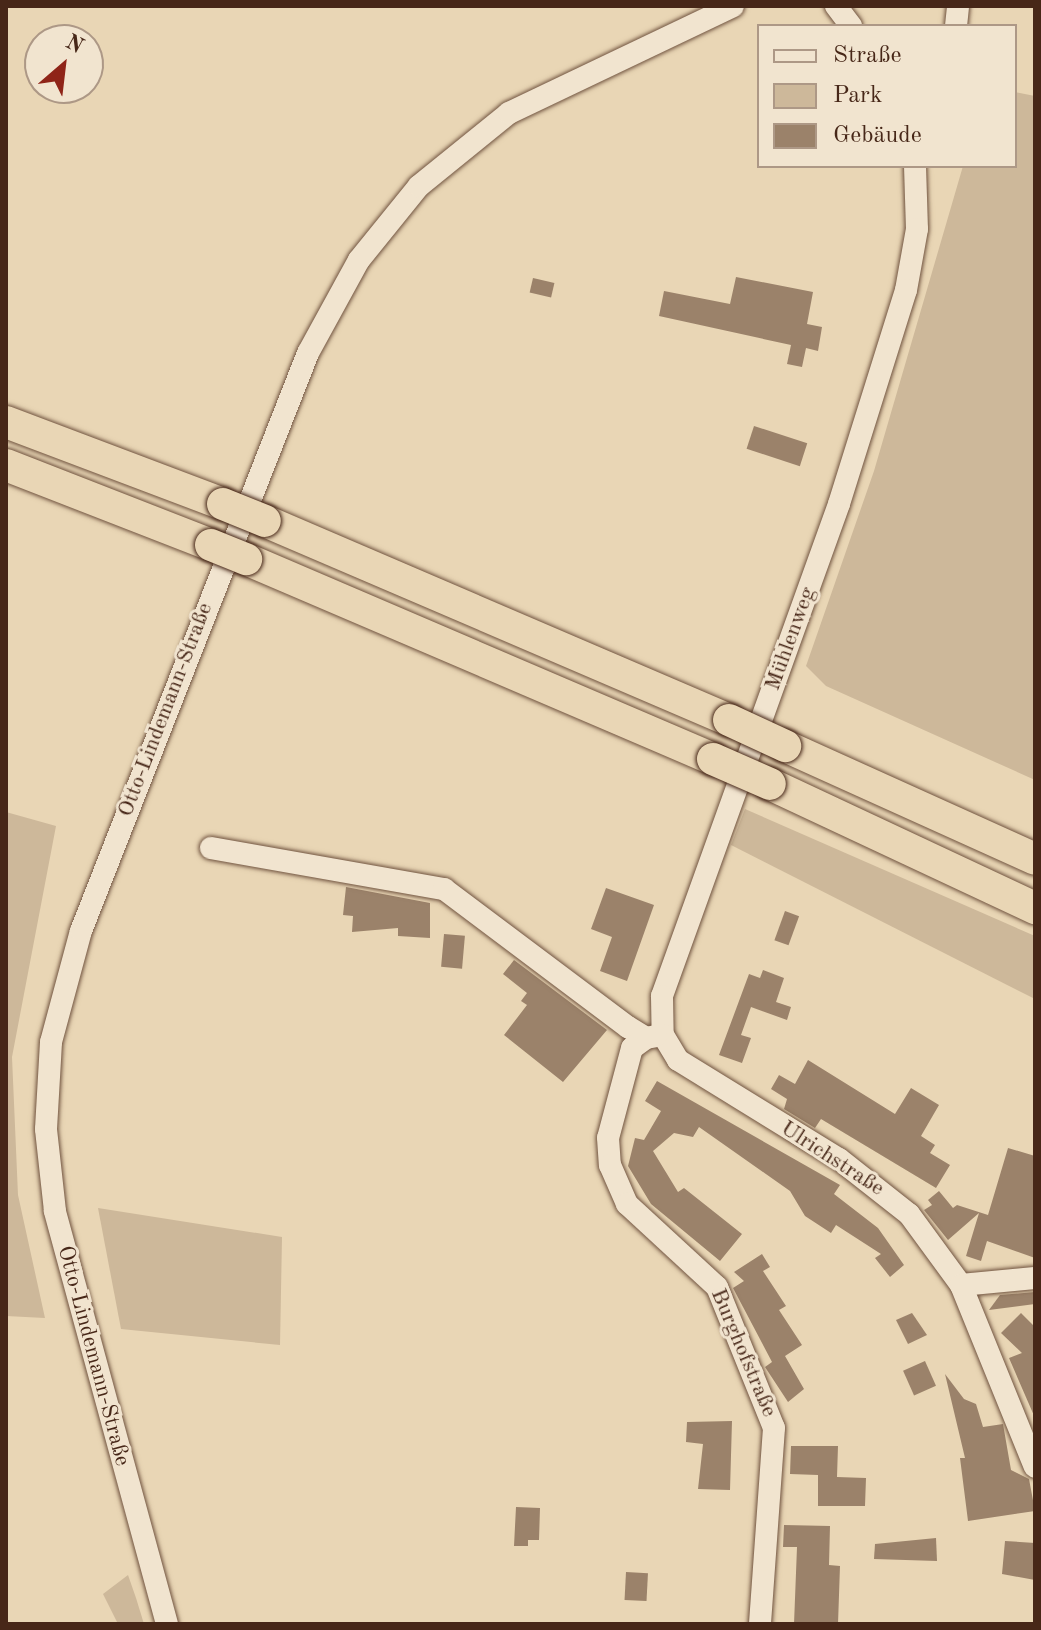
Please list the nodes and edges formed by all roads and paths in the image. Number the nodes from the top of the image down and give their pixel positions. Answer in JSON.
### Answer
{"nodes":[{"id":1,"x":733,"y":6,"type":"edge"},
{"id":2,"x":836,"y":6,"type":"edge"},
{"id":3,"x":850,"y":24,"type":"edge"},
{"id":4,"x":915,"y":168,"type":"edge"},
{"id":5,"x":6,"y":422,"type":"edge"},
{"id":6,"x":6,"y":465,"type":"edge"},
{"id":7,"x":211,"y":848,"type":"dead end"},
{"id":8,"x":1035,"y":859,"type":"edge"},
{"id":9,"x":1035,"y":908,"type":"edge"},
{"id":10,"x":654,"y":1037,"type":"junction"},
{"id":11,"x":1035,"y":1278,"type":"edge"},
{"id":12,"x":961,"y":1285,"type":"junction"},
{"id":13,"x":1035,"y":1467,"type":"edge"},
{"id":14,"x":167,"y":1624,"type":"edge"},
{"id":15,"x":760,"y":1624,"type":"edge"}],
"edges":[{"from":1,"to":14,"type":"street","name":"Otto-Lindemann-Straße"},
{"from":2,"to":3,"type":"street"},
{"from":4,"to":10,"type":"street","name":"Mühlenweg"},
{"from":5,"to":8,"type":"highway","bridge":true},
{"from":6,"to":9,"type":"highway","bridge":true},
{"from":7,"to":10,"type":"street"},
{"from":10,"to":12,"type":"street","name":"Ulrichstraße"},
{"from":10,"to":15,"type":"street","name":"Burghofstraße"},
{"from":11,"to":12,"type":"street"},
{"from":12,"to":13,"type":"street","name":"Ulrichstraße"}]}
